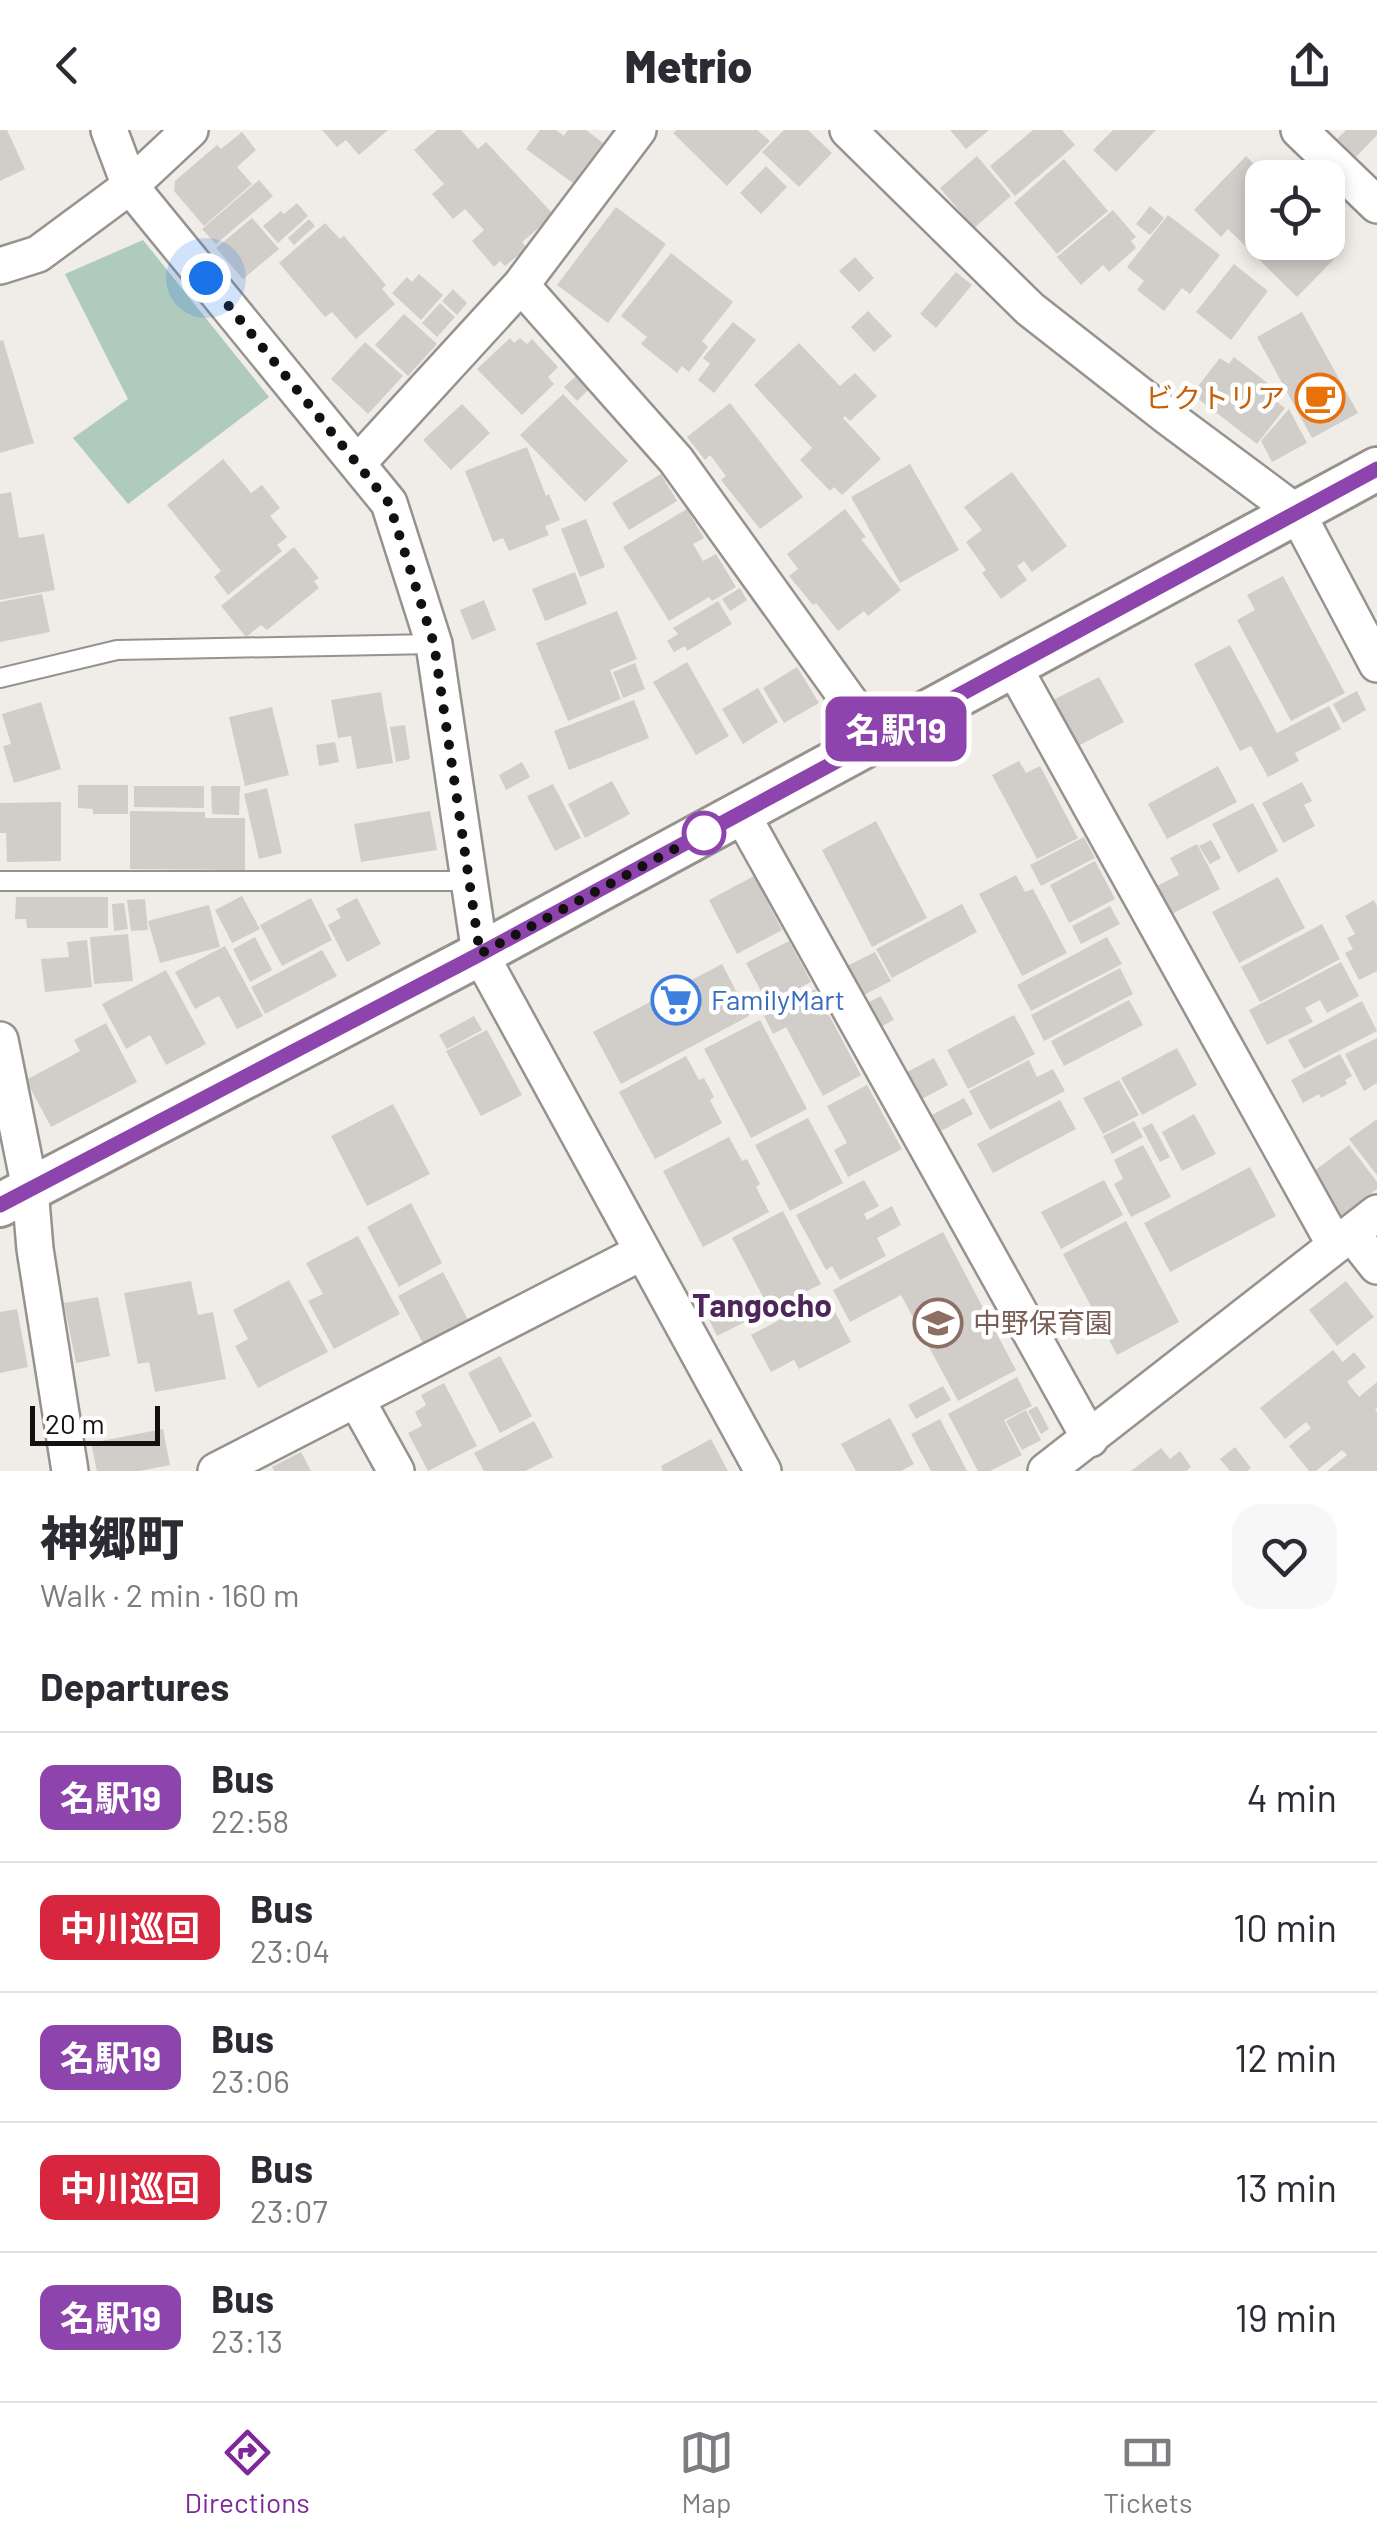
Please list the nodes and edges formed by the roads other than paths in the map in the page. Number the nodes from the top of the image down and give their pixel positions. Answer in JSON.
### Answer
{"nodes":[{"id":1,"x":109,"y":130,"type":"edge"},
{"id":2,"x":190,"y":130,"type":"edge"},
{"id":3,"x":638,"y":130,"type":"edge"},
{"id":4,"x":848,"y":130,"type":"edge"},
{"id":5,"x":1300,"y":130,"type":"edge"},
{"id":6,"x":130,"y":186,"type":"junction"},
{"id":7,"x":1377,"y":205,"type":"edge"},
{"id":8,"x":0,"y":266,"type":"edge"},
{"id":9,"x":521,"y":285,"type":"junction"},
{"id":10,"x":357,"y":464,"type":"junction"},
{"id":11,"x":1377,"y":470,"type":"edge"},
{"id":12,"x":1297,"y":513,"type":"junction"},
{"id":13,"x":434,"y":644,"type":"junction"},
{"id":14,"x":1377,"y":664,"type":"edge"},
{"id":15,"x":1014,"y":666,"type":"junction"},
{"id":16,"x":0,"y":678,"type":"edge"},
{"id":17,"x":877,"y":740,"type":"junction"},
{"id":18,"x":740,"y":813,"type":"junction"},
{"id":19,"x":467,"y":880,"type":"junction"},
{"id":20,"x":0,"y":882,"type":"edge"},
{"id":21,"x":480,"y":954,"type":"junction"},
{"id":22,"x":0,"y":1040,"type":"edge"},
{"id":23,"x":15,"y":1197,"type":"edge"},
{"id":24,"x":1354,"y":1231,"type":"edge"},
{"id":25,"x":642,"y":1252,"type":"junction"},
{"id":26,"x":1377,"y":1266,"type":"edge"},
{"id":27,"x":356,"y":1399,"type":"junction"},
{"id":28,"x":1090,"y":1438,"type":"junction"},
{"id":29,"x":70,"y":1471,"type":"edge"},
{"id":30,"x":216,"y":1471,"type":"edge"},
{"id":31,"x":396,"y":1471,"type":"edge"},
{"id":32,"x":763,"y":1471,"type":"edge"},
{"id":33,"x":1046,"y":1471,"type":"edge"}],
"edges":[{"from":1,"to":6,"type":"street"},
{"from":2,"to":6,"type":"street"},
{"from":3,"to":9,"type":"street"},
{"from":4,"to":12,"type":"street"},
{"from":5,"to":7,"type":"street"},
{"from":6,"to":8,"type":"street"},
{"from":6,"to":10,"type":"street"},
{"from":9,"to":10,"type":"street"},
{"from":9,"to":17,"type":"street"},
{"from":10,"to":13,"type":"street"},
{"from":11,"to":12,"type":"street"},
{"from":12,"to":14,"type":"street"},
{"from":12,"to":15,"type":"street"},
{"from":13,"to":16,"type":"lane"},
{"from":13,"to":19,"type":"street"},
{"from":15,"to":17,"type":"street"},
{"from":15,"to":24,"type":"street"},
{"from":17,"to":18,"type":"street"},
{"from":18,"to":21,"type":"street"},
{"from":18,"to":28,"type":"street"},
{"from":19,"to":20,"type":"lane"},
{"from":19,"to":21,"type":"street"},
{"from":21,"to":23,"type":"street"},
{"from":21,"to":25,"type":"street"},
{"from":22,"to":23,"type":"street"},
{"from":23,"to":29,"type":"street"},
{"from":24,"to":26,"type":"street"},
{"from":24,"to":28,"type":"street"},
{"from":25,"to":27,"type":"street"},
{"from":25,"to":32,"type":"street"},
{"from":27,"to":30,"type":"street"},
{"from":27,"to":31,"type":"street"},
{"from":28,"to":33,"type":"street"}]}
